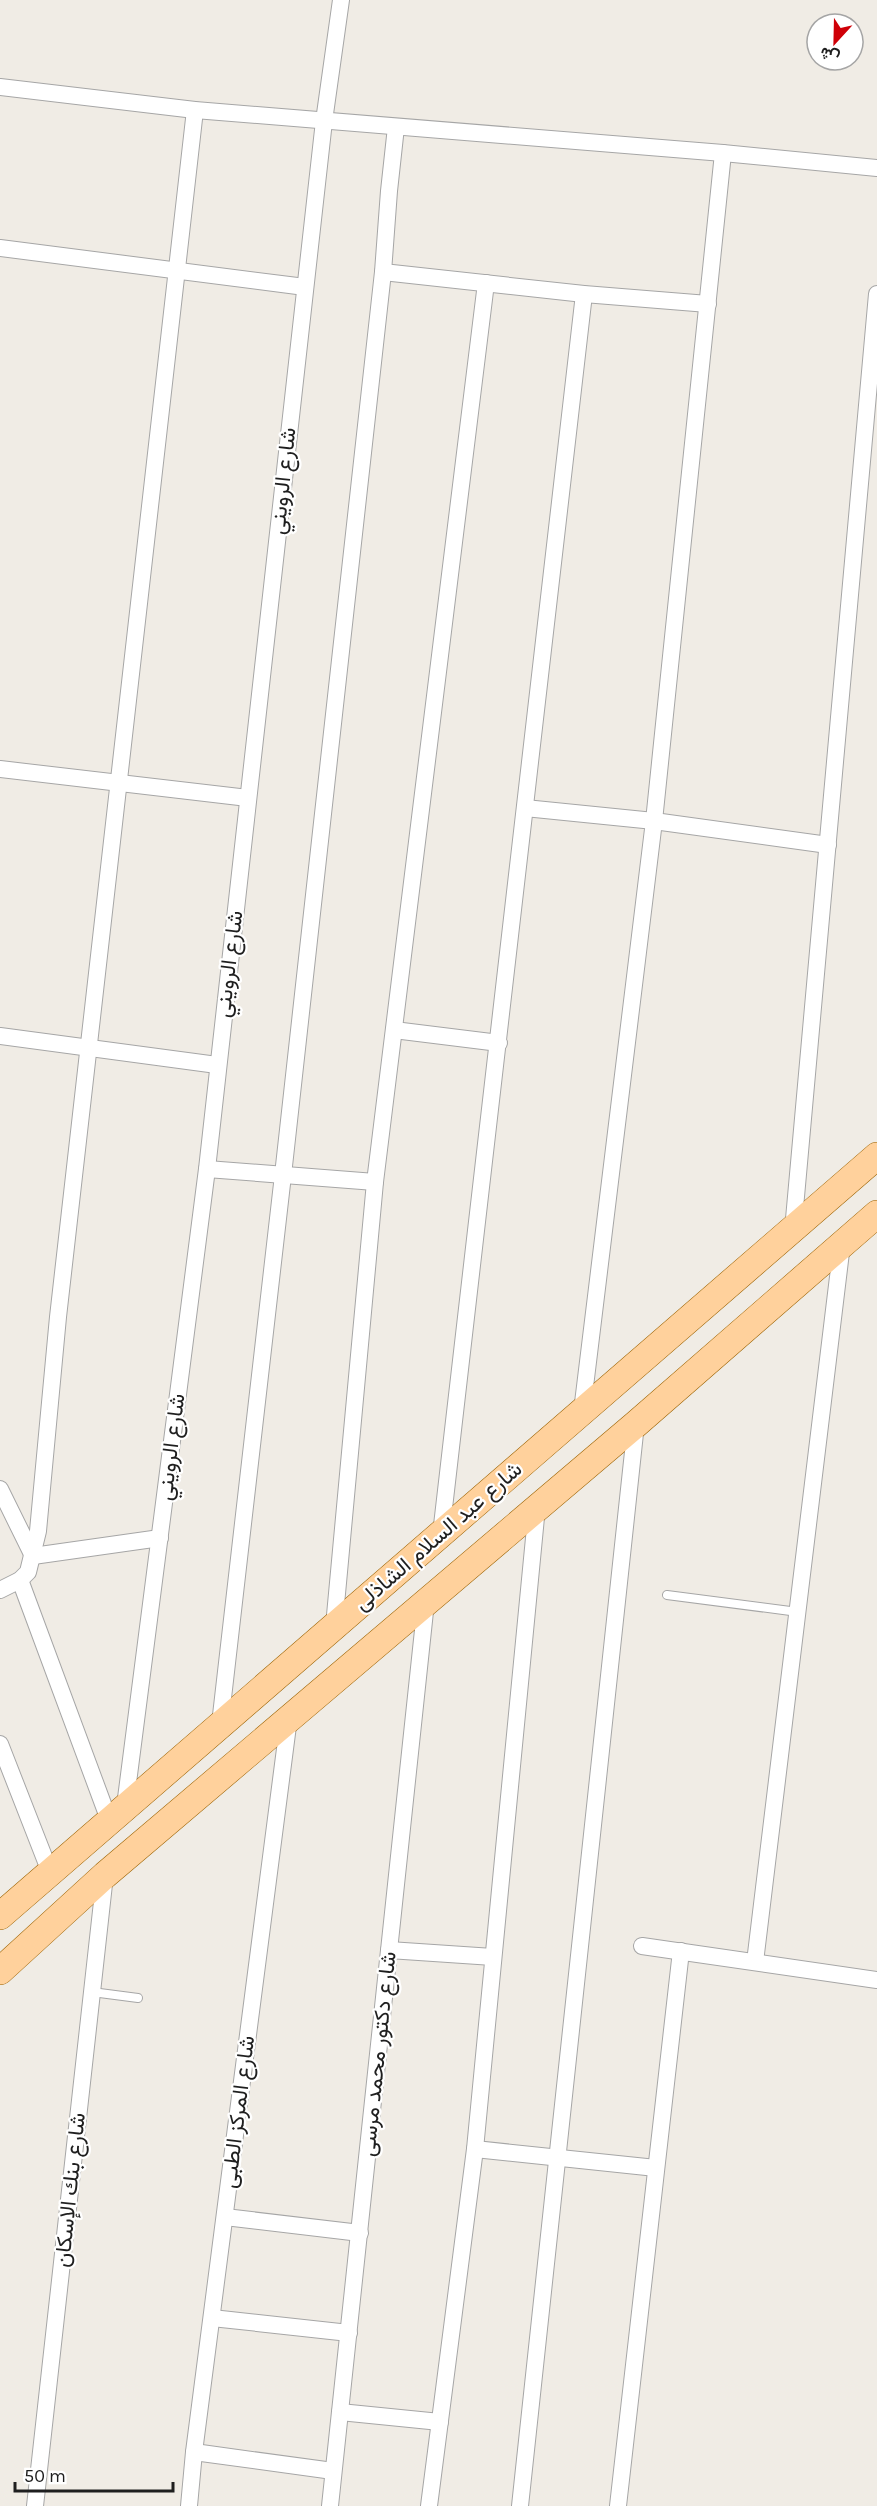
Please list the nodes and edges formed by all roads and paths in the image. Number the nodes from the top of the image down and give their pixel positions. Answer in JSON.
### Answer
{"nodes":[{"id":1,"x":341,"y":0,"type":"edge"},
{"id":2,"x":0,"y":87,"type":"edge"},
{"id":3,"x":195,"y":110,"type":"junction"},
{"id":4,"x":324,"y":121,"type":"junction"},
{"id":5,"x":396,"y":127,"type":"junction"},
{"id":6,"x":723,"y":153,"type":"junction"},
{"id":7,"x":877,"y":168,"type":"edge"},
{"id":8,"x":0,"y":248,"type":"edge"},
{"id":9,"x":178,"y":270,"type":"junction"},
{"id":10,"x":383,"y":272,"type":"junction"},
{"id":11,"x":486,"y":283,"type":"junction"},
{"id":12,"x":306,"y":287,"type":"junction"},
{"id":13,"x":584,"y":294,"type":"junction"},
{"id":14,"x":877,"y":294,"type":"edge"},
{"id":15,"x":708,"y":304,"type":"junction"},
{"id":16,"x":0,"y":770,"type":"edge"},
{"id":17,"x":119,"y":783,"type":"junction"},
{"id":18,"x":248,"y":798,"type":"junction"},
{"id":19,"x":525,"y":808,"type":"junction"},
{"id":20,"x":654,"y":821,"type":"junction"},
{"id":21,"x":828,"y":845,"type":"junction"},
{"id":22,"x":394,"y":1030,"type":"junction"},
{"id":23,"x":0,"y":1036,"type":"edge"},
{"id":24,"x":499,"y":1043,"type":"junction"},
{"id":25,"x":88,"y":1046,"type":"junction"},
{"id":26,"x":217,"y":1065,"type":"junction"},
{"id":27,"x":877,"y":1156,"type":"edge"},
{"id":28,"x":207,"y":1168,"type":"junction"},
{"id":29,"x":283,"y":1175,"type":"junction"},
{"id":30,"x":850,"y":1179,"type":"junction"},
{"id":31,"x":375,"y":1182,"type":"junction"},
{"id":32,"x":877,"y":1214,"type":"edge"},
{"id":33,"x":793,"y":1230,"type":"junction"},
{"id":34,"x":842,"y":1244,"type":"junction"},
{"id":35,"x":582,"y":1411,"type":"junction"},
{"id":36,"x":636,"y":1424,"type":"junction"},
{"id":37,"x":0,"y":1489,"type":"edge"},
{"id":38,"x":537,"y":1507,"type":"junction"},
{"id":39,"x":441,"y":1534,"type":"junction"},
{"id":40,"x":160,"y":1538,"type":"junction"},
{"id":41,"x":33,"y":1556,"type":"junction"},
{"id":42,"x":20,"y":1580,"type":"junction"},
{"id":43,"x":0,"y":1590,"type":"edge"},
{"id":44,"x":667,"y":1595,"type":"dead end"},
{"id":45,"x":426,"y":1602,"type":"junction"},
{"id":46,"x":798,"y":1612,"type":"junction"},
{"id":47,"x":334,"y":1626,"type":"junction"},
{"id":48,"x":289,"y":1717,"type":"junction"},
{"id":49,"x":220,"y":1724,"type":"junction"},
{"id":50,"x":0,"y":1744,"type":"edge"},
{"id":51,"x":117,"y":1813,"type":"junction"},
{"id":52,"x":50,"y":1872,"type":"junction"},
{"id":53,"x":105,"y":1875,"type":"junction"},
{"id":54,"x":0,"y":1916,"type":"edge"},
{"id":55,"x":642,"y":1946,"type":"dead end"},
{"id":56,"x":389,"y":1950,"type":"junction"},
{"id":57,"x":681,"y":1951,"type":"junction"},
{"id":58,"x":493,"y":1957,"type":"junction"},
{"id":59,"x":755,"y":1962,"type":"junction"},
{"id":60,"x":0,"y":1971,"type":"edge"},
{"id":61,"x":877,"y":1980,"type":"edge"},
{"id":62,"x":92,"y":1992,"type":"junction"},
{"id":63,"x":138,"y":1998,"type":"dead end"},
{"id":64,"x":475,"y":2149,"type":"junction"},
{"id":65,"x":557,"y":2158,"type":"junction"},
{"id":66,"x":656,"y":2168,"type":"junction"},
{"id":67,"x":225,"y":2217,"type":"junction"},
{"id":68,"x":360,"y":2233,"type":"junction"},
{"id":69,"x":212,"y":2318,"type":"junction"},
{"id":70,"x":349,"y":2333,"type":"junction"},
{"id":71,"x":340,"y":2412,"type":"junction"},
{"id":72,"x":440,"y":2422,"type":"junction"},
{"id":73,"x":194,"y":2452,"type":"junction"},
{"id":74,"x":333,"y":2471,"type":"junction"},
{"id":75,"x":35,"y":2506,"type":"edge"},
{"id":76,"x":189,"y":2506,"type":"edge"},
{"id":77,"x":330,"y":2506,"type":"edge"},
{"id":78,"x":429,"y":2506,"type":"edge"},
{"id":79,"x":520,"y":2506,"type":"edge"},
{"id":80,"x":618,"y":2506,"type":"edge"}],
"edges":[{"from":1,"to":4,"type":"street","name":"شارع الرويني"},
{"from":2,"to":3,"type":"street"},
{"from":3,"to":4,"type":"street"},
{"from":3,"to":9,"type":"street"},
{"from":4,"to":5,"type":"street"},
{"from":4,"to":12,"type":"street","name":"شارع الرويني"},
{"from":5,"to":6,"type":"street"},
{"from":5,"to":10,"type":"street"},
{"from":6,"to":7,"type":"street"},
{"from":6,"to":15,"type":"street"},
{"from":8,"to":9,"type":"street"},
{"from":9,"to":12,"type":"street"},
{"from":9,"to":17,"type":"street"},
{"from":10,"to":11,"type":"street"},
{"from":10,"to":29,"type":"street"},
{"from":11,"to":13,"type":"street"},
{"from":11,"to":22,"type":"street"},
{"from":12,"to":18,"type":"street","name":"شارع الرويني"},
{"from":13,"to":15,"type":"street"},
{"from":13,"to":19,"type":"street"},
{"from":14,"to":21,"type":"street"},
{"from":15,"to":20,"type":"street"},
{"from":16,"to":17,"type":"street"},
{"from":17,"to":18,"type":"street"},
{"from":17,"to":25,"type":"street"},
{"from":18,"to":26,"type":"street","name":"شارع الرويني"},
{"from":19,"to":20,"type":"street"},
{"from":19,"to":24,"type":"street"},
{"from":20,"to":21,"type":"street"},
{"from":20,"to":35,"type":"street"},
{"from":21,"to":33,"type":"street"},
{"from":22,"to":24,"type":"street"},
{"from":22,"to":31,"type":"street"},
{"from":23,"to":25,"type":"street"},
{"from":24,"to":39,"type":"street"},
{"from":25,"to":26,"type":"street"},
{"from":25,"to":41,"type":"street"},
{"from":26,"to":28,"type":"street","name":"شارع الرويني"},
{"from":27,"to":30,"type":"main road","name":"شارع عبد السلام الشاذلى"},
{"from":28,"to":29,"type":"street"},
{"from":28,"to":40,"type":"street","name":"شارع الرويني"},
{"from":29,"to":31,"type":"street"},
{"from":29,"to":49,"type":"street"},
{"from":30,"to":32,"type":"main road"},
{"from":30,"to":33,"type":"main road","name":"شارع عبد السلام الشاذلى"},
{"from":31,"to":47,"type":"street"},
{"from":32,"to":34,"type":"main road","name":"شارع عبد السلام الشاذلى"},
{"from":33,"to":35,"type":"main road","name":"شارع عبد السلام الشاذلى"},
{"from":34,"to":36,"type":"main road","name":"شارع عبد السلام الشاذلى"},
{"from":34,"to":46,"type":"street"},
{"from":35,"to":39,"type":"main road","name":"شارع عبد السلام الشاذلى"},
{"from":36,"to":38,"type":"main road","name":"شارع عبد السلام الشاذلى"},
{"from":36,"to":65,"type":"street"},
{"from":37,"to":41,"type":"street"},
{"from":38,"to":45,"type":"main road","name":"شارع عبد السلام الشاذلى"},
{"from":38,"to":58,"type":"street"},
{"from":39,"to":47,"type":"main road","name":"شارع عبد السلام الشاذلى"},
{"from":40,"to":41,"type":"street"},
{"from":40,"to":51,"type":"street","name":"شارع الرويني"},
{"from":41,"to":42,"type":"street"},
{"from":42,"to":43,"type":"street"},
{"from":42,"to":51,"type":"street"},
{"from":44,"to":46,"type":"lane"},
{"from":45,"to":48,"type":"main road","name":"شارع عبد السلام الشاذلى"},
{"from":45,"to":56,"type":"street","name":"شارع دكتور محمد مرسى"},
{"from":46,"to":59,"type":"street"},
{"from":47,"to":49,"type":"main road","name":"شارع عبد السلام الشاذلى"},
{"from":48,"to":53,"type":"main road","name":"شارع عبد السلام الشاذلى"},
{"from":48,"to":67,"type":"street","name":"شارع المركز الطبى"},
{"from":49,"to":51,"type":"main road","name":"شارع عبد السلام الشاذلى"},
{"from":50,"to":52,"type":"street"},
{"from":51,"to":52,"type":"main road","name":"شارع عبد السلام الشاذلى"},
{"from":52,"to":54,"type":"main road","name":"شارع عبد السلام الشاذلى"},
{"from":53,"to":60,"type":"main road","name":"شارع عبد السلام الشاذلى"},
{"from":53,"to":62,"type":"street","name":"شارع بنك الإسكان"},
{"from":55,"to":57,"type":"street"},
{"from":56,"to":58,"type":"street"},
{"from":56,"to":68,"type":"street","name":"شارع دكتور محمد مرسى"},
{"from":57,"to":59,"type":"street"},
{"from":57,"to":66,"type":"street"},
{"from":58,"to":64,"type":"street"},
{"from":59,"to":61,"type":"street"},
{"from":62,"to":63,"type":"lane"},
{"from":62,"to":75,"type":"street","name":"شارع بنك الإسكان"},
{"from":64,"to":65,"type":"street"},
{"from":64,"to":72,"type":"street"},
{"from":65,"to":66,"type":"street"},
{"from":65,"to":79,"type":"street"},
{"from":66,"to":80,"type":"street"},
{"from":67,"to":68,"type":"street"},
{"from":67,"to":69,"type":"street","name":"شارع المركز الطبى"},
{"from":68,"to":70,"type":"street","name":"شارع دكتور محمد مرسى"},
{"from":69,"to":70,"type":"street"},
{"from":69,"to":73,"type":"street","name":"شارع المركز الطبى"},
{"from":70,"to":71,"type":"street","name":"شارع دكتور محمد مرسى"},
{"from":71,"to":72,"type":"street"},
{"from":71,"to":74,"type":"street","name":"شارع دكتور محمد مرسى"},
{"from":72,"to":78,"type":"street"},
{"from":73,"to":74,"type":"street"},
{"from":73,"to":76,"type":"street","name":"شارع المركز الطبى"},
{"from":74,"to":77,"type":"street","name":"شارع دكتور محمد مرسى"}]}
